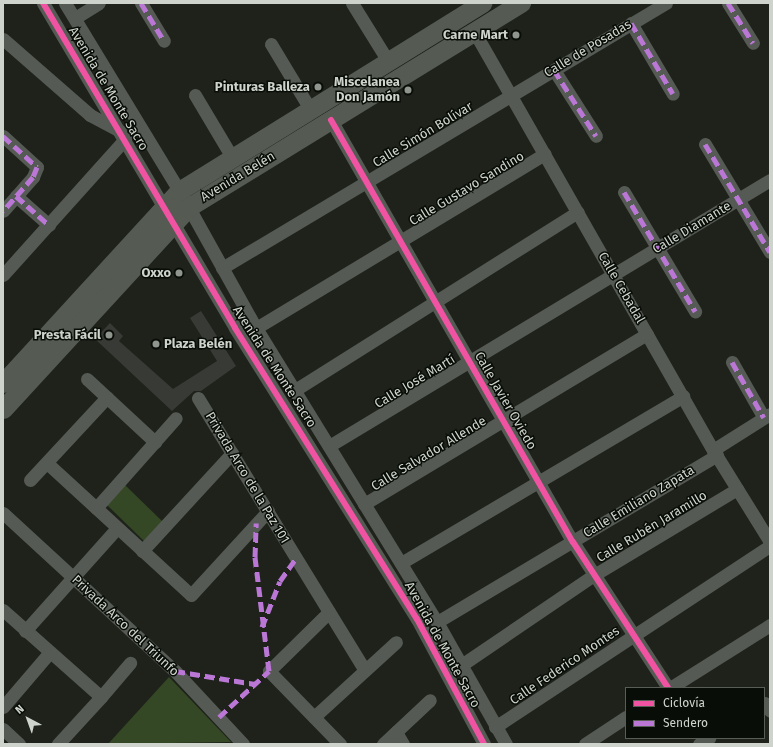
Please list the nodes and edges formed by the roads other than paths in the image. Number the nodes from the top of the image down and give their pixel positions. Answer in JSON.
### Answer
{"nodes":[{"id":1,"x":43,"y":3,"type":"edge"},
{"id":2,"x":65,"y":3,"type":"edge"},
{"id":3,"x":99,"y":3,"type":"edge"},
{"id":4,"x":141,"y":3,"type":"edge"},
{"id":5,"x":352,"y":3,"type":"edge"},
{"id":6,"x":482,"y":3,"type":"edge"},
{"id":7,"x":521,"y":3,"type":"edge"},
{"id":8,"x":666,"y":3,"type":"edge"},
{"id":9,"x":728,"y":3,"type":"edge"},
{"id":10,"x":462,"y":9,"type":"edge"},
{"id":11,"x":75,"y":18,"type":"junction"},
{"id":12,"x":630,"y":23,"type":"junction"},
{"id":13,"x":476,"y":33,"type":"junction"},
{"id":14,"x":3,"y":39,"type":"edge"},
{"id":15,"x":164,"y":41,"type":"dead end"},
{"id":16,"x":753,"y":43,"type":"dead end"},
{"id":17,"x":271,"y":44,"type":"dead end"},
{"id":18,"x":388,"y":61,"type":"junction"},
{"id":19,"x":554,"y":70,"type":"junction"},
{"id":20,"x":673,"y":94,"type":"dead end"},
{"id":21,"x":195,"y":95,"type":"dead end"},
{"id":22,"x":511,"y":96,"type":"junction"},
{"id":23,"x":310,"y":109,"type":"junction"},
{"id":24,"x":331,"y":120,"type":"junction"},
{"id":25,"x":123,"y":135,"type":"junction"},
{"id":26,"x":3,"y":136,"type":"edge"},
{"id":27,"x":596,"y":136,"type":"dead end"},
{"id":28,"x":705,"y":144,"type":"dead end"},
{"id":29,"x":545,"y":154,"type":"junction"},
{"id":30,"x":232,"y":157,"type":"junction"},
{"id":31,"x":770,"y":180,"type":"edge"},
{"id":32,"x":366,"y":181,"type":"junction"},
{"id":33,"x":179,"y":191,"type":"junction"},
{"id":34,"x":624,"y":192,"type":"dead end"},
{"id":35,"x":16,"y":196,"type":"junction"},
{"id":36,"x":738,"y":200,"type":"junction"},
{"id":37,"x":164,"y":203,"type":"junction"},
{"id":38,"x":189,"y":207,"type":"junction"},
{"id":39,"x":3,"y":211,"type":"edge"},
{"id":40,"x":578,"y":212,"type":"junction"},
{"id":41,"x":173,"y":220,"type":"junction"},
{"id":42,"x":49,"y":225,"type":"junction"},
{"id":43,"x":401,"y":242,"type":"junction"},
{"id":44,"x":658,"y":249,"type":"junction"},
{"id":45,"x":770,"y":252,"type":"edge"},
{"id":46,"x":222,"y":268,"type":"junction"},
{"id":47,"x":3,"y":275,"type":"edge"},
{"id":48,"x":614,"y":276,"type":"junction"},
{"id":49,"x":435,"y":302,"type":"junction"},
{"id":50,"x":695,"y":311,"type":"dead end"},
{"id":51,"x":256,"y":328,"type":"junction"},
{"id":52,"x":647,"y":334,"type":"junction"},
{"id":53,"x":470,"y":362,"type":"junction"},
{"id":54,"x":732,"y":362,"type":"dead end"},
{"id":55,"x":87,"y":379,"type":"dead end"},
{"id":56,"x":3,"y":383,"type":"edge"},
{"id":57,"x":295,"y":390,"type":"junction"},
{"id":58,"x":683,"y":396,"type":"junction"},
{"id":59,"x":108,"y":397,"type":"junction"},
{"id":60,"x":198,"y":398,"type":"dead end"},
{"id":61,"x":3,"y":409,"type":"edge"},
{"id":62,"x":767,"y":416,"type":"edge"},
{"id":63,"x":176,"y":418,"type":"dead end"},
{"id":64,"x":504,"y":422,"type":"junction"},
{"id":65,"x":155,"y":442,"type":"junction"},
{"id":66,"x":329,"y":446,"type":"junction"},
{"id":67,"x":715,"y":452,"type":"junction"},
{"id":68,"x":232,"y":453,"type":"junction"},
{"id":69,"x":47,"y":463,"type":"junction"},
{"id":70,"x":30,"y":480,"type":"dead end"},
{"id":71,"x":539,"y":482,"type":"junction"},
{"id":72,"x":737,"y":489,"type":"junction"},
{"id":73,"x":364,"y":504,"type":"junction"},
{"id":74,"x":96,"y":508,"type":"junction"},
{"id":75,"x":268,"y":511,"type":"junction"},
{"id":76,"x":3,"y":512,"type":"edge"},
{"id":77,"x":118,"y":528,"type":"junction"},
{"id":78,"x":573,"y":542,"type":"junction"},
{"id":79,"x":770,"y":542,"type":"edge"},
{"id":80,"x":770,"y":546,"type":"edge"},
{"id":81,"x":142,"y":551,"type":"junction"},
{"id":82,"x":401,"y":563,"type":"junction"},
{"id":83,"x":594,"y":575,"type":"junction"},
{"id":84,"x":74,"y":578,"type":"junction"},
{"id":85,"x":3,"y":611,"type":"edge"},
{"id":86,"x":330,"y":612,"type":"junction"},
{"id":87,"x":437,"y":622,"type":"junction"},
{"id":88,"x":770,"y":625,"type":"edge"},
{"id":89,"x":25,"y":631,"type":"junction"},
{"id":90,"x":633,"y":633,"type":"junction"},
{"id":91,"x":396,"y":642,"type":"dead end"},
{"id":92,"x":50,"y":652,"type":"junction"},
{"id":93,"x":130,"y":663,"type":"dead end"},
{"id":94,"x":460,"y":666,"type":"junction"},
{"id":95,"x":365,"y":670,"type":"junction"},
{"id":96,"x":668,"y":687,"type":"edge"},
{"id":97,"x":671,"y":687,"type":"edge"},
{"id":98,"x":101,"y":697,"type":"junction"},
{"id":99,"x":430,"y":700,"type":"dead end"},
{"id":100,"x":3,"y":707,"type":"edge"},
{"id":101,"x":314,"y":717,"type":"junction"},
{"id":102,"x":625,"y":718,"type":"edge"},
{"id":103,"x":495,"y":727,"type":"junction"},
{"id":104,"x":3,"y":729,"type":"edge"},
{"id":105,"x":396,"y":732,"type":"junction"},
{"id":106,"x":337,"y":743,"type":"edge"},
{"id":107,"x":19,"y":744,"type":"edge"},
{"id":108,"x":58,"y":744,"type":"edge"},
{"id":109,"x":243,"y":744,"type":"edge"},
{"id":110,"x":383,"y":744,"type":"edge"},
{"id":111,"x":403,"y":744,"type":"edge"},
{"id":112,"x":484,"y":744,"type":"edge"},
{"id":113,"x":506,"y":744,"type":"edge"},
{"id":114,"x":585,"y":744,"type":"edge"}],
"edges":[{"from":1,"to":25,"type":"street","name":"Avenida de Monte Sacro"},
{"from":2,"to":11,"type":"street","name":"Avenida de Monte Sacro"},
{"from":3,"to":11,"type":"street"},
{"from":4,"to":15,"type":"street"},
{"from":5,"to":18,"type":"street"},
{"from":6,"to":10,"type":"main road","name":"Avenida Belén"},
{"from":7,"to":13,"type":"main road","name":"Avenida Belén"},
{"from":8,"to":12,"type":"street","name":"Calle de Posadas"},
{"from":9,"to":16,"type":"street"},
{"from":10,"to":18,"type":"main road","name":"Avenida Belén"},
{"from":11,"to":33,"type":"street","name":"Avenida de Monte Sacro"},
{"from":12,"to":19,"type":"street","name":"Calle de Posadas"},
{"from":12,"to":20,"type":"street"},
{"from":13,"to":22,"type":"street","name":"Calle Cebadal"},
{"from":13,"to":24,"type":"main road","name":"Avenida Belén"},
{"from":14,"to":25,"type":"street"},
{"from":17,"to":23,"type":"street"},
{"from":18,"to":23,"type":"main road","name":"Avenida Belén"},
{"from":19,"to":22,"type":"street","name":"Calle de Posadas"},
{"from":19,"to":27,"type":"street"},
{"from":21,"to":30,"type":"street"},
{"from":22,"to":29,"type":"street","name":"Calle Cebadal"},
{"from":22,"to":32,"type":"street","name":"Calle Simón Bolívar"},
{"from":23,"to":30,"type":"main road","name":"Avenida Belén"},
{"from":24,"to":32,"type":"street","name":"Calle Javier Oviedo"},
{"from":24,"to":38,"type":"main road","name":"Avenida Belén"},
{"from":25,"to":37,"type":"street","name":"Avenida de Monte Sacro"},
{"from":25,"to":42,"type":"street"},
{"from":26,"to":35,"type":"street"},
{"from":28,"to":36,"type":"street"},
{"from":29,"to":40,"type":"street","name":"Calle Cebadal"},
{"from":29,"to":43,"type":"street","name":"Calle Gustavo Sandino"},
{"from":30,"to":33,"type":"main road","name":"Avenida Belén"},
{"from":31,"to":36,"type":"street","name":"Calle Diamante"},
{"from":32,"to":43,"type":"street","name":"Calle Javier Oviedo"},
{"from":32,"to":46,"type":"street","name":"Calle Simón Bolívar"},
{"from":33,"to":37,"type":"main road","name":"Avenida Belén"},
{"from":33,"to":38,"type":"street","name":"Avenida de Monte Sacro"},
{"from":34,"to":44,"type":"street"},
{"from":35,"to":39,"type":"street"},
{"from":35,"to":42,"type":"street"},
{"from":36,"to":44,"type":"street","name":"Calle Diamante"},
{"from":36,"to":45,"type":"street"},
{"from":37,"to":41,"type":"street","name":"Avenida de Monte Sacro"},
{"from":37,"to":56,"type":"main road","name":"Avenida Belén"},
{"from":38,"to":41,"type":"main road","name":"Avenida Belén"},
{"from":38,"to":46,"type":"street","name":"Avenida de Monte Sacro"},
{"from":40,"to":48,"type":"street","name":"Calle Cebadal"},
{"from":40,"to":49,"type":"street"},
{"from":41,"to":61,"type":"main road","name":"Avenida Belén"},
{"from":41,"to":112,"type":"street","name":"Avenida de Monte Sacro"},
{"from":42,"to":47,"type":"street"},
{"from":43,"to":49,"type":"street","name":"Calle Javier Oviedo"},
{"from":43,"to":51,"type":"street","name":"Calle Gustavo Sandino"},
{"from":44,"to":48,"type":"street","name":"Calle Diamante"},
{"from":44,"to":50,"type":"street"},
{"from":46,"to":51,"type":"street","name":"Avenida de Monte Sacro"},
{"from":48,"to":52,"type":"street","name":"Calle Cebadal"},
{"from":48,"to":53,"type":"street","name":"Calle José Martí"},
{"from":49,"to":53,"type":"street","name":"Calle Javier Oviedo"},
{"from":49,"to":57,"type":"street"},
{"from":51,"to":57,"type":"street","name":"Avenida de Monte Sacro"},
{"from":52,"to":58,"type":"street","name":"Calle Cebadal"},
{"from":52,"to":64,"type":"street","name":"Calle Salvador Allende"},
{"from":53,"to":64,"type":"street","name":"Calle Javier Oviedo"},
{"from":53,"to":66,"type":"street","name":"Calle José Martí"},
{"from":54,"to":62,"type":"street"},
{"from":55,"to":59,"type":"street"},
{"from":57,"to":66,"type":"street","name":"Avenida de Monte Sacro"},
{"from":58,"to":67,"type":"street","name":"Calle Cebadal"},
{"from":58,"to":71,"type":"street"},
{"from":59,"to":65,"type":"street"},
{"from":59,"to":69,"type":"street"},
{"from":60,"to":68,"type":"street","name":"Privada Arco de la Paz 101"},
{"from":62,"to":67,"type":"street","name":"Calle Emiliano Zapata"},
{"from":63,"to":65,"type":"street"},
{"from":64,"to":71,"type":"street","name":"Calle Javier Oviedo"},
{"from":64,"to":73,"type":"street","name":"Calle Salvador Allende"},
{"from":65,"to":74,"type":"street"},
{"from":66,"to":73,"type":"street","name":"Avenida de Monte Sacro"},
{"from":67,"to":72,"type":"street","name":"Calle Cebadal"},
{"from":67,"to":78,"type":"street","name":"Calle Emiliano Zapata"},
{"from":68,"to":75,"type":"street","name":"Privada Arco de la Paz 101"},
{"from":68,"to":81,"type":"street"},
{"from":69,"to":70,"type":"street"},
{"from":69,"to":74,"type":"street"},
{"from":71,"to":78,"type":"street","name":"Calle Javier Oviedo"},
{"from":71,"to":82,"type":"street"},
{"from":72,"to":79,"type":"street","name":"Calle Cebadal"},
{"from":72,"to":83,"type":"street","name":"Calle Rubén Jaramillo"},
{"from":73,"to":82,"type":"street","name":"Avenida de Monte Sacro"},
{"from":74,"to":77,"type":"street"},
{"from":75,"to":81,"type":"street"},
{"from":75,"to":86,"type":"street","name":"Privada Arco de la Paz 101"},
{"from":76,"to":84,"type":"street","name":"Privada Arco del Triunfo"},
{"from":77,"to":81,"type":"street"},
{"from":77,"to":84,"type":"street"},
{"from":78,"to":83,"type":"street","name":"Calle Javier Oviedo"},
{"from":78,"to":87,"type":"street","name":"Calle Emiliano Zapata"},
{"from":80,"to":90,"type":"street","name":"Calle Federico Montes"},
{"from":82,"to":87,"type":"street","name":"Avenida de Monte Sacro"},
{"from":83,"to":90,"type":"street","name":"Calle Javier Oviedo"},
{"from":83,"to":94,"type":"street","name":"Calle Rubén Jaramillo"},
{"from":84,"to":89,"type":"street"},
{"from":84,"to":109,"type":"street","name":"Privada Arco del Triunfo"},
{"from":85,"to":89,"type":"street"},
{"from":86,"to":95,"type":"street","name":"Privada Arco de la Paz 101"},
{"from":86,"to":101,"type":"street"},
{"from":87,"to":94,"type":"street","name":"Avenida de Monte Sacro"},
{"from":88,"to":97,"type":"street"},
{"from":89,"to":92,"type":"street"},
{"from":90,"to":96,"type":"street","name":"Calle Javier Oviedo"},
{"from":90,"to":103,"type":"street","name":"Calle Federico Montes"},
{"from":91,"to":95,"type":"street"},
{"from":92,"to":98,"type":"street"},
{"from":92,"to":100,"type":"street"},
{"from":93,"to":98,"type":"street"},
{"from":94,"to":103,"type":"street","name":"Avenida de Monte Sacro"},
{"from":95,"to":101,"type":"street"},
{"from":98,"to":108,"type":"street"},
{"from":99,"to":105,"type":"street"},
{"from":101,"to":106,"type":"street"},
{"from":102,"to":114,"type":"street"},
{"from":103,"to":113,"type":"street","name":"Avenida de Monte Sacro"},
{"from":104,"to":107,"type":"street"},
{"from":105,"to":110,"type":"street"},
{"from":105,"to":111,"type":"street"}]}
